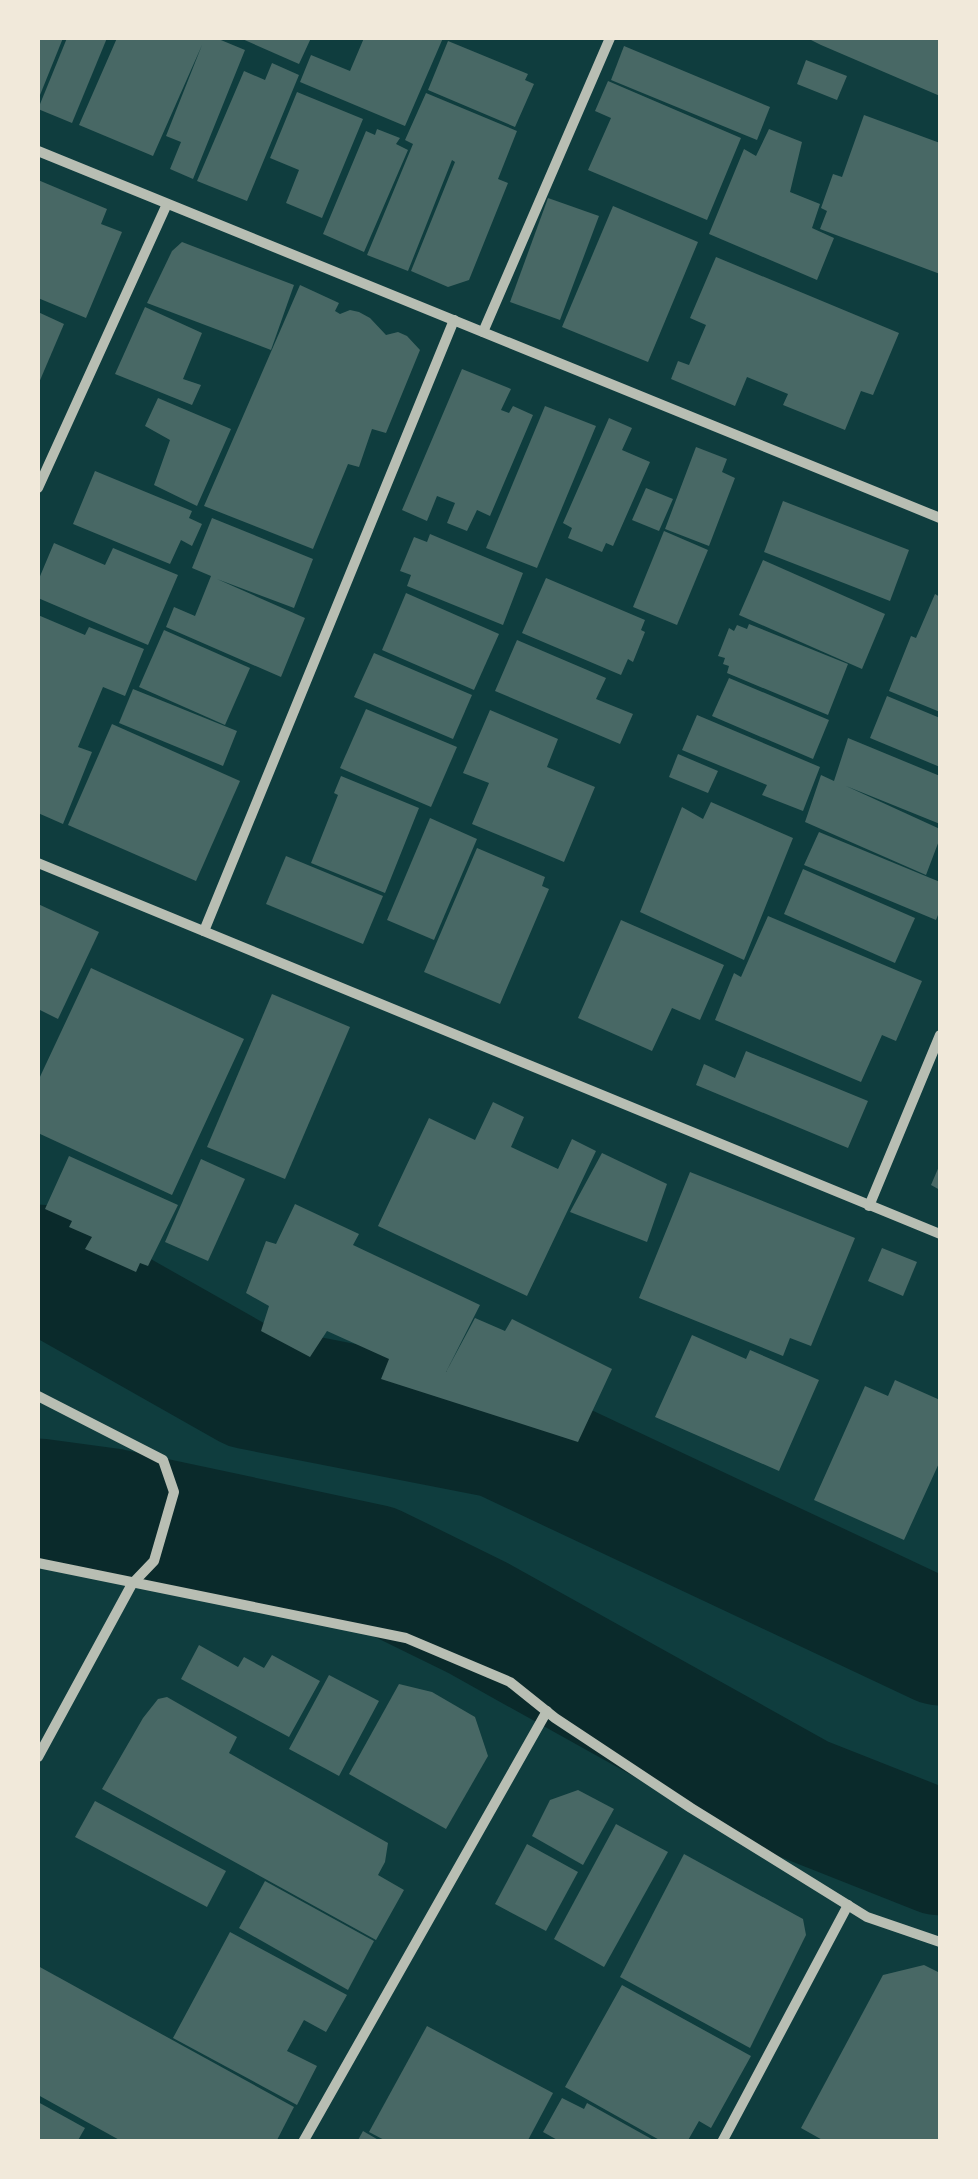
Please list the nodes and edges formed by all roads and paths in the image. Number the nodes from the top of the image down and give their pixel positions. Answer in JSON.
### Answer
{"nodes":[{"id":1,"x":610,"y":38,"type":"edge"},
{"id":2,"x":38,"y":151,"type":"edge"},
{"id":3,"x":166,"y":204,"type":"junction"},
{"id":4,"x":454,"y":320,"type":"junction"},
{"id":5,"x":483,"y":332,"type":"junction"},
{"id":6,"x":38,"y":488,"type":"edge"},
{"id":7,"x":940,"y":518,"type":"edge"},
{"id":8,"x":38,"y":862,"type":"edge"},
{"id":9,"x":204,"y":932,"type":"junction"},
{"id":10,"x":940,"y":1035,"type":"edge"},
{"id":11,"x":869,"y":1206,"type":"junction"},
{"id":12,"x":940,"y":1234,"type":"edge"},
{"id":13,"x":38,"y":1396,"type":"edge"},
{"id":14,"x":38,"y":1563,"type":"edge"},
{"id":15,"x":132,"y":1584,"type":"junction"},
{"id":16,"x":547,"y":1711,"type":"junction"},
{"id":17,"x":38,"y":1757,"type":"edge"},
{"id":18,"x":848,"y":1905,"type":"junction"},
{"id":19,"x":940,"y":1942,"type":"edge"},
{"id":20,"x":303,"y":2142,"type":"edge"},
{"id":21,"x":722,"y":2142,"type":"edge"}],
"edges":[{"from":1,"to":5,"type":"street"},
{"from":2,"to":3,"type":"street"},
{"from":3,"to":4,"type":"street"},
{"from":3,"to":6,"type":"street"},
{"from":4,"to":5,"type":"street"},
{"from":4,"to":9,"type":"street"},
{"from":5,"to":7,"type":"street"},
{"from":8,"to":9,"type":"street"},
{"from":9,"to":11,"type":"street"},
{"from":10,"to":11,"type":"street"},
{"from":11,"to":12,"type":"street"},
{"from":13,"to":15,"type":"street"},
{"from":14,"to":15,"type":"street"},
{"from":15,"to":16,"type":"street"},
{"from":15,"to":17,"type":"street"},
{"from":16,"to":18,"type":"street"},
{"from":16,"to":20,"type":"street"},
{"from":18,"to":19,"type":"street"},
{"from":18,"to":21,"type":"street"}]}
